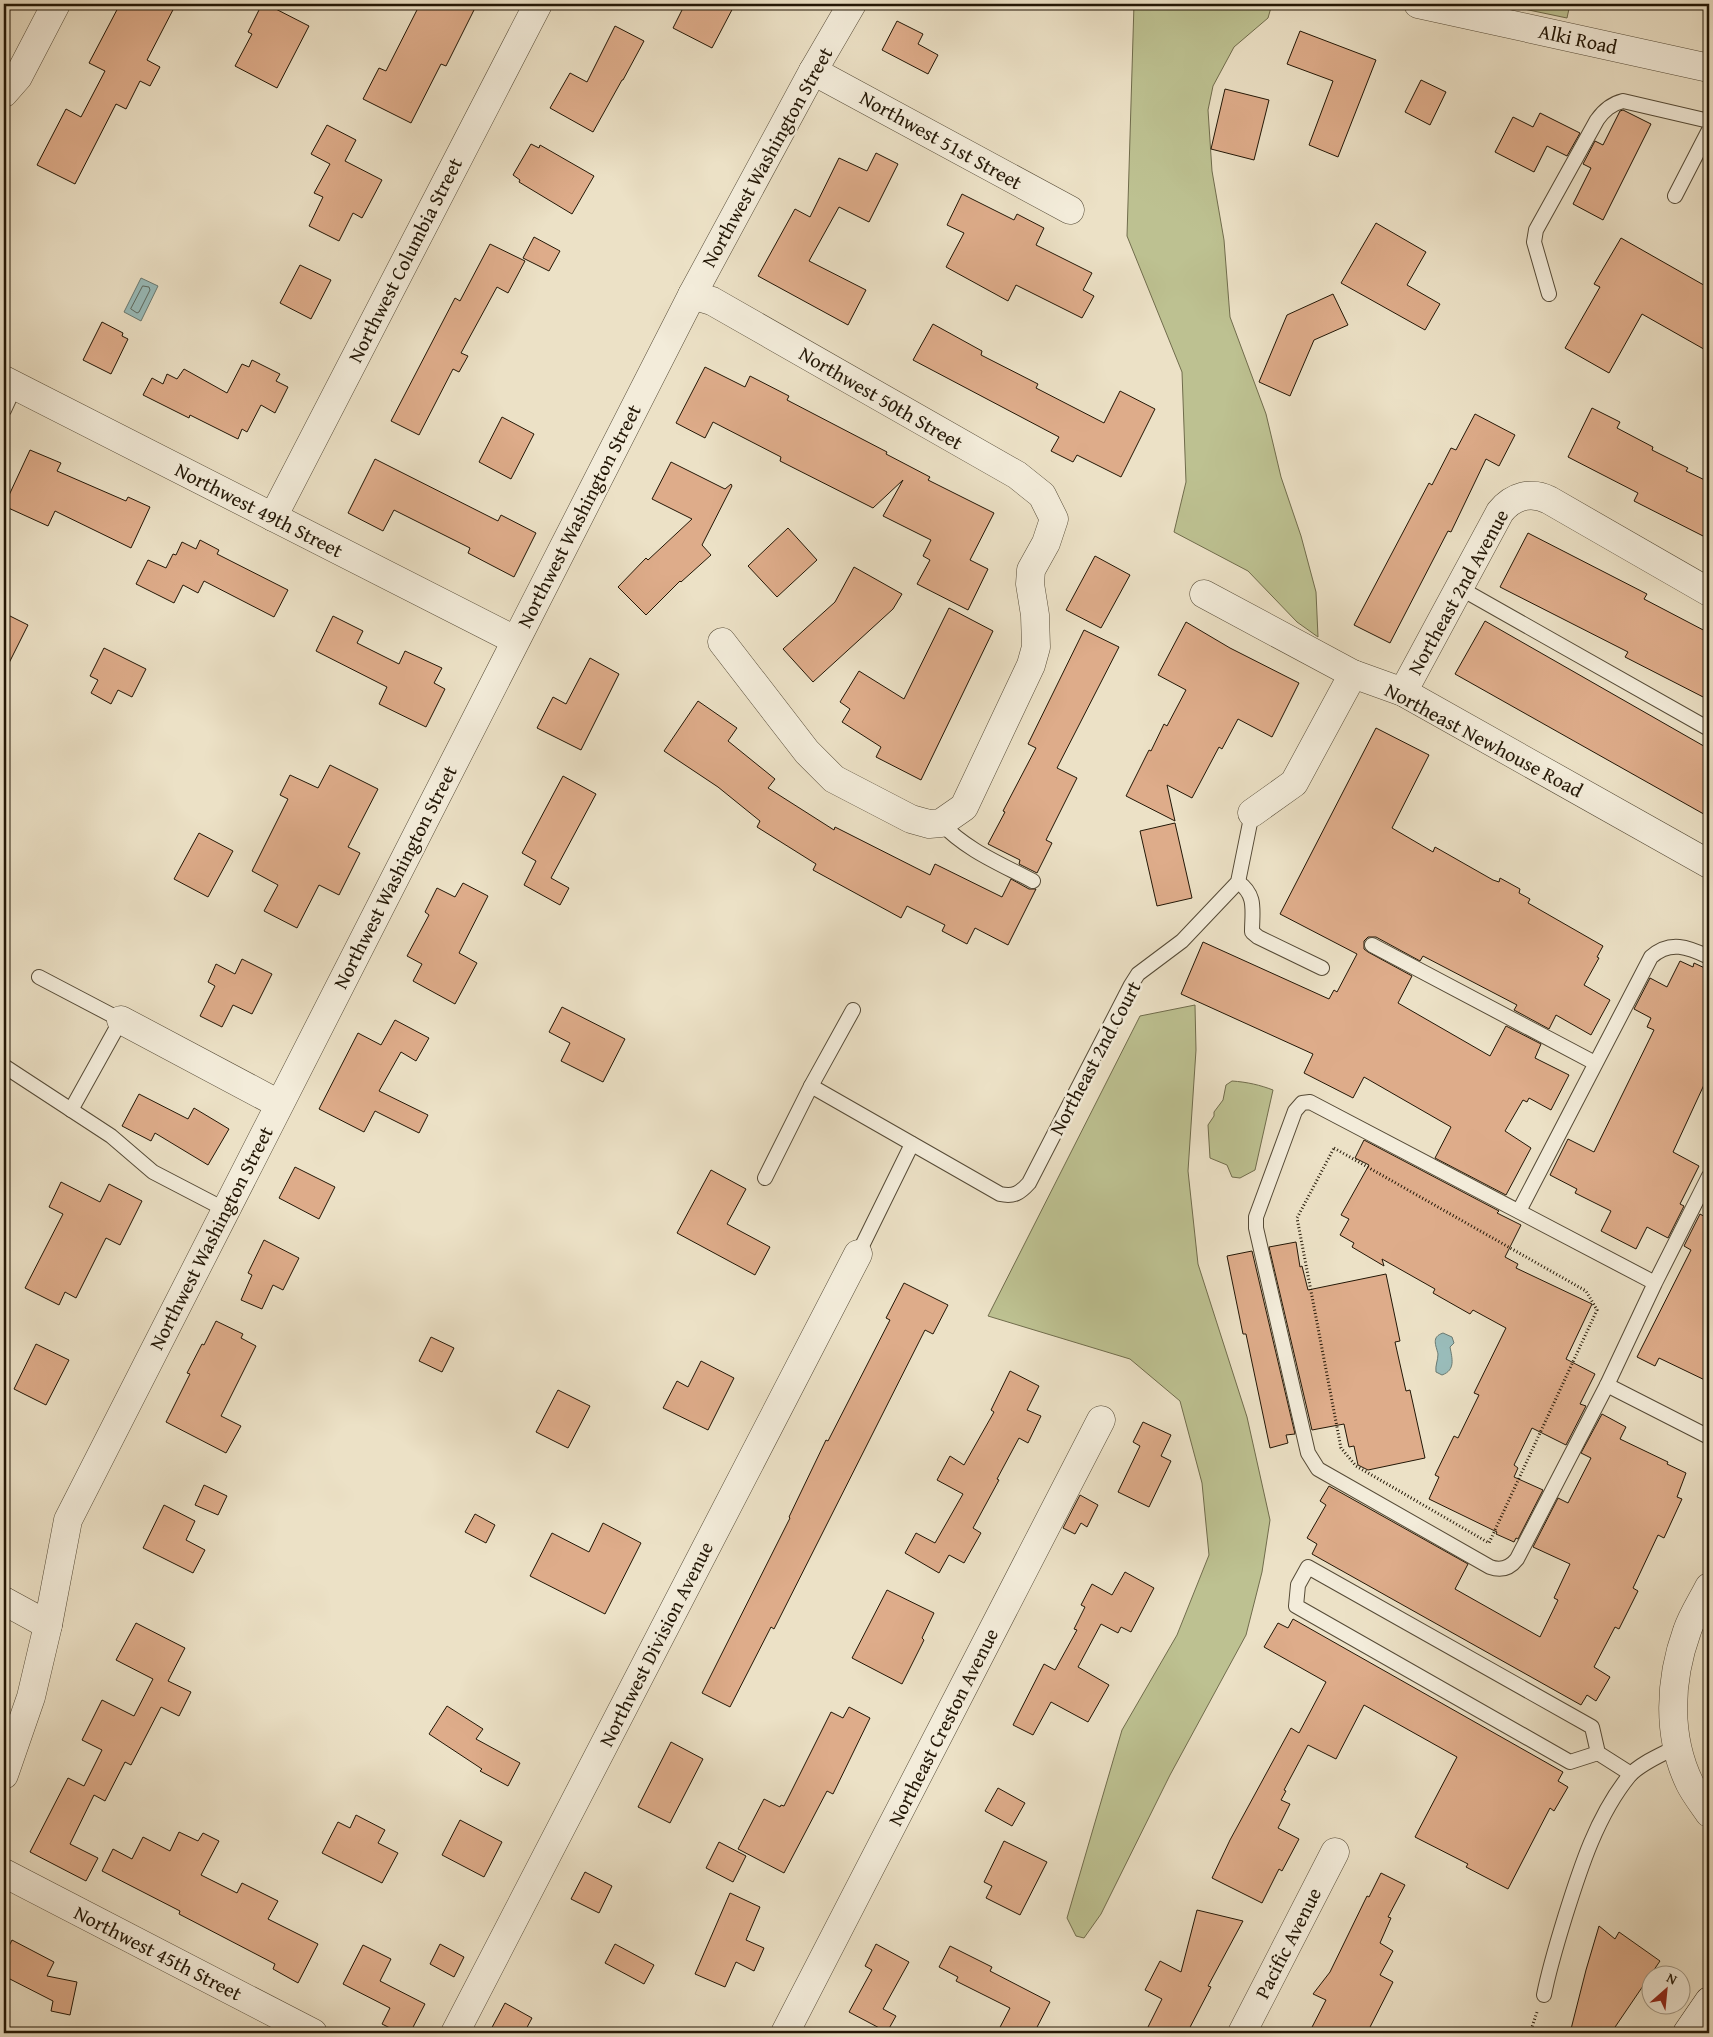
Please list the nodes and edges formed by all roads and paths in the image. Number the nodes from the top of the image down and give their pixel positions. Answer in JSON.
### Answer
{"nodes":[{"id":1,"x":56,"y":4,"type":"edge"},
{"id":2,"x":538,"y":4,"type":"edge"},
{"id":3,"x":852,"y":4,"type":"edge"},
{"id":4,"x":1418,"y":4,"type":"edge"},
{"id":5,"x":1709,"y":68,"type":"edge"},
{"id":6,"x":813,"y":71,"type":"junction"},
{"id":7,"x":4,"y":93,"type":"edge"},
{"id":8,"x":1709,"y":121,"type":"edge"},
{"id":9,"x":1709,"y":130,"type":"edge"},
{"id":10,"x":1675,"y":196,"type":"dead end"},
{"id":11,"x":1070,"y":210,"type":"dead end"},
{"id":12,"x":1549,"y":294,"type":"dead end"},
{"id":13,"x":692,"y":295,"type":"junction"},
{"id":14,"x":9,"y":383,"type":"edge"},
{"id":15,"x":4,"y":410,"type":"edge"},
{"id":16,"x":272,"y":517,"type":"junction"},
{"id":17,"x":1458,"y":587,"type":"junction"},
{"id":18,"x":1709,"y":592,"type":"edge"},
{"id":19,"x":1204,"y":594,"type":"dead end"},
{"id":20,"x":515,"y":640,"type":"junction"},
{"id":21,"x":722,"y":642,"type":"dead end"},
{"id":22,"x":1353,"y":674,"type":"junction"},
{"id":23,"x":1403,"y":692,"type":"junction"},
{"id":24,"x":1709,"y":728,"type":"edge"},
{"id":25,"x":1252,"y":814,"type":"joint"},
{"id":26,"x":941,"y":823,"type":"junction"},
{"id":27,"x":1709,"y":864,"type":"edge"},
{"id":28,"x":1033,"y":881,"type":"dead end"},
{"id":29,"x":1238,"y":882,"type":"junction"},
{"id":30,"x":1372,"y":945,"type":"dead end"},
{"id":31,"x":1709,"y":957,"type":"edge"},
{"id":32,"x":1322,"y":968,"type":"dead end"},
{"id":33,"x":39,"y":977,"type":"dead end"},
{"id":34,"x":853,"y":1010,"type":"dead end"},
{"id":35,"x":121,"y":1020,"type":"junction"},
{"id":36,"x":1595,"y":1063,"type":"junction"},
{"id":37,"x":4,"y":1066,"type":"edge"},
{"id":38,"x":811,"y":1086,"type":"junction"},
{"id":39,"x":279,"y":1104,"type":"junction"},
{"id":40,"x":71,"y":1110,"type":"junction"},
{"id":41,"x":912,"y":1144,"type":"junction"},
{"id":42,"x":1709,"y":1176,"type":"edge"},
{"id":43,"x":765,"y":1178,"type":"dead end"},
{"id":44,"x":226,"y":1210,"type":"junction"},
{"id":45,"x":1519,"y":1211,"type":"junction"},
{"id":46,"x":858,"y":1254,"type":"joint"},
{"id":47,"x":1655,"y":1283,"type":"junction"},
{"id":48,"x":1586,"y":1291,"type":"joint"},
{"id":49,"x":1607,"y":1384,"type":"junction"},
{"id":50,"x":1101,"y":1420,"type":"dead end"},
{"id":51,"x":1709,"y":1437,"type":"edge"},
{"id":52,"x":1709,"y":1587,"type":"edge"},
{"id":53,"x":4,"y":1601,"type":"edge"},
{"id":54,"x":48,"y":1625,"type":"junction"},
{"id":55,"x":1676,"y":1747,"type":"junction"},
{"id":56,"x":1598,"y":1753,"type":"junction"},
{"id":57,"x":1631,"y":1774,"type":"junction"},
{"id":58,"x":4,"y":1775,"type":"edge"},
{"id":59,"x":1709,"y":1813,"type":"edge"},
{"id":60,"x":1335,"y":1852,"type":"dead end"},
{"id":61,"x":4,"y":1873,"type":"edge"},
{"id":62,"x":1544,"y":1995,"type":"dead end"},
{"id":63,"x":1709,"y":2001,"type":"edge"},
{"id":64,"x":313,"y":2033,"type":"edge"},
{"id":65,"x":455,"y":2033,"type":"edge"},
{"id":66,"x":784,"y":2033,"type":"edge"},
{"id":67,"x":1242,"y":2033,"type":"edge"},
{"id":68,"x":1687,"y":2033,"type":"edge"}],
"edges":[{"from":1,"to":7,"type":"street"},
{"from":2,"to":16,"type":"street","name":"Northwest Columbia Street"},
{"from":3,"to":6,"type":"street","name":"Northwest Washington Street"},
{"from":4,"to":5,"type":"street","name":"Alki Road"},
{"from":6,"to":11,"type":"street","name":"Northwest 51st Street"},
{"from":6,"to":13,"type":"street","name":"Northwest Washington Street"},
{"from":8,"to":12,"type":"lane"},
{"from":9,"to":10,"type":"lane"},
{"from":13,"to":20,"type":"street","name":"Northwest Washington Street"},
{"from":13,"to":26,"type":"street","name":"Northwest 50th Street"},
{"from":14,"to":15,"type":"lane"},
{"from":14,"to":16,"type":"street","name":"Northwest 49th Street"},
{"from":16,"to":20,"type":"street","name":"Northwest 49th Street"},
{"from":17,"to":18,"type":"street","name":"Northeast 2nd Avenue"},
{"from":17,"to":23,"type":"street","name":"Northeast 2nd Avenue"},
{"from":17,"to":24,"type":"lane"},
{"from":19,"to":22,"type":"street","name":"Northeast Newhouse Road"},
{"from":20,"to":39,"type":"street","name":"Northwest Washington Street"},
{"from":21,"to":26,"type":"street"},
{"from":22,"to":23,"type":"street","name":"Northeast Newhouse Road"},
{"from":22,"to":25,"type":"street"},
{"from":23,"to":27,"type":"street","name":"Northeast Newhouse Road"},
{"from":25,"to":29,"type":"lane"},
{"from":26,"to":28,"type":"lane"},
{"from":29,"to":32,"type":"lane"},
{"from":29,"to":41,"type":"lane","name":"Northeast 2nd Court"},
{"from":30,"to":36,"type":"lane"},
{"from":31,"to":36,"type":"lane"},
{"from":33,"to":35,"type":"lane"},
{"from":34,"to":38,"type":"lane"},
{"from":35,"to":39,"type":"street"},
{"from":35,"to":40,"type":"lane"},
{"from":36,"to":45,"type":"lane"},
{"from":37,"to":40,"type":"lane"},
{"from":38,"to":41,"type":"lane"},
{"from":38,"to":43,"type":"lane"},
{"from":39,"to":44,"type":"street","name":"Northwest Washington Street"},
{"from":40,"to":44,"type":"lane"},
{"from":41,"to":46,"type":"lane"},
{"from":42,"to":47,"type":"lane"},
{"from":44,"to":54,"type":"street","name":"Northwest Washington Street"},
{"from":45,"to":47,"type":"lane"},
{"from":45,"to":49,"type":"lane"},
{"from":46,"to":65,"type":"street","name":"Northwest Division Avenue"},
{"from":47,"to":49,"type":"lane"},
{"from":48,"to":48,"type":"path"},
{"from":49,"to":51,"type":"lane"},
{"from":50,"to":66,"type":"street","name":"Northeast Creston Avenue"},
{"from":52,"to":55,"type":"street"},
{"from":53,"to":54,"type":"street"},
{"from":54,"to":58,"type":"street","name":"Northwest Washington Street"},
{"from":55,"to":57,"type":"lane"},
{"from":55,"to":59,"type":"street"},
{"from":56,"to":56,"type":"lane"},
{"from":56,"to":57,"type":"lane"},
{"from":57,"to":62,"type":"lane"},
{"from":60,"to":67,"type":"street","name":"Pacific Avenue"},
{"from":61,"to":64,"type":"street","name":"Northwest 45th Street"},
{"from":63,"to":68,"type":"street"}]}
